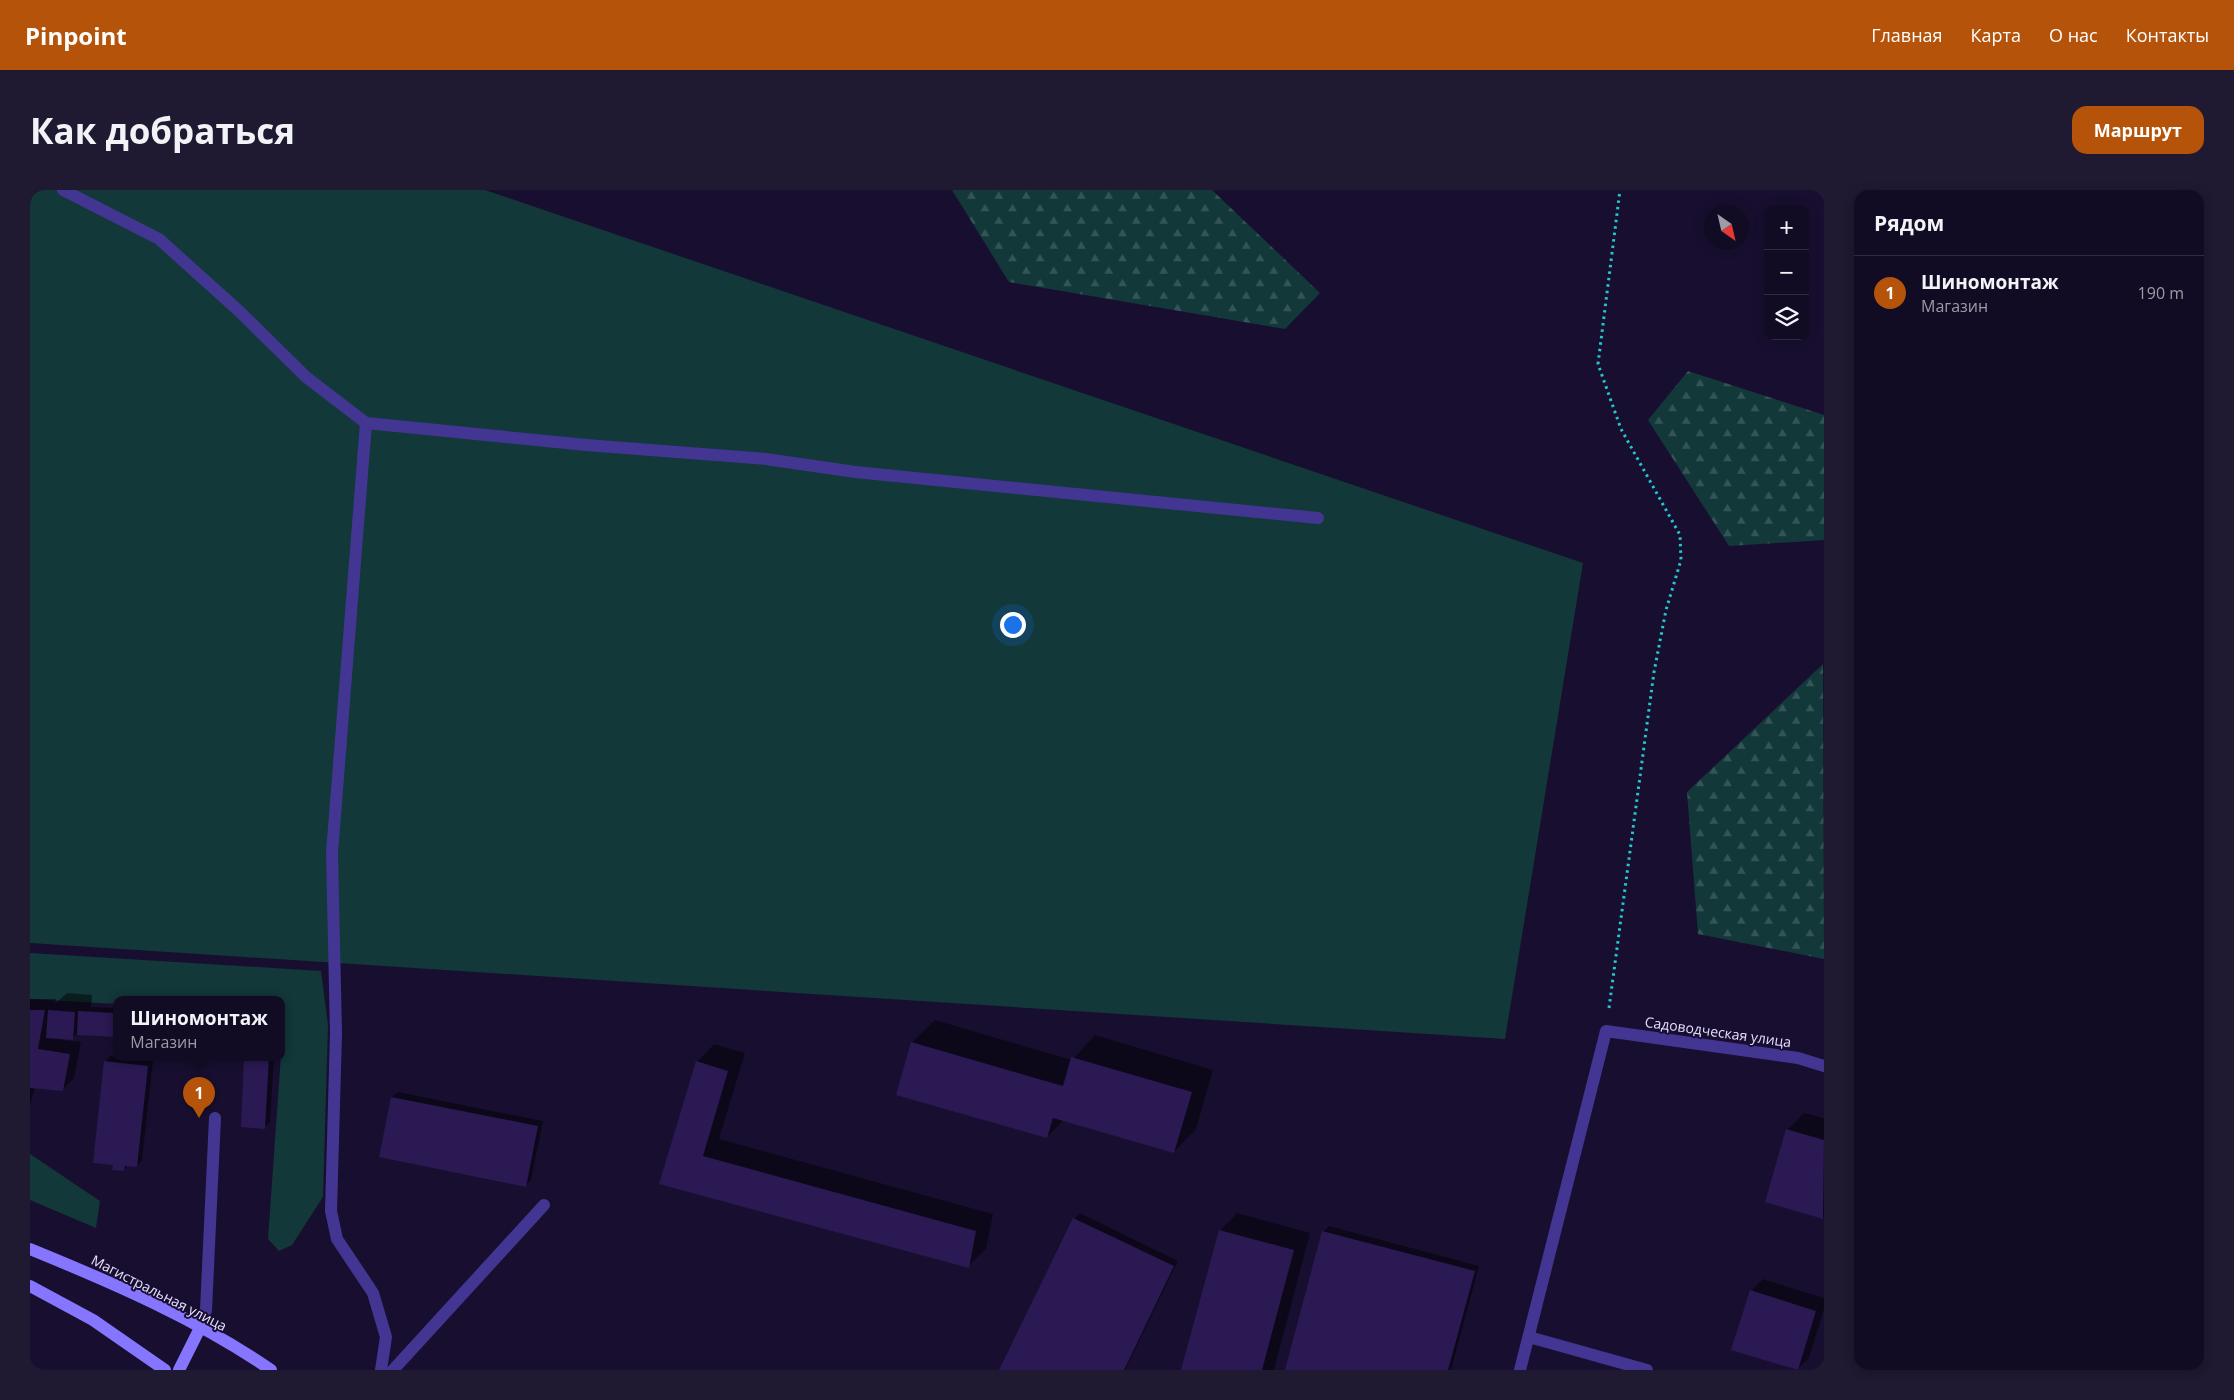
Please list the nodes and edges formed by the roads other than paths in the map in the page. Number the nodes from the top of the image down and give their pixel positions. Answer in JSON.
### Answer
{"nodes":[{"id":1,"x":63,"y":190,"type":"edge"},
{"id":2,"x":366,"y":423,"type":"junction"},
{"id":3,"x":1318,"y":518,"type":"dead end"},
{"id":4,"x":1824,"y":1066,"type":"edge"},
{"id":5,"x":215,"y":1118,"type":"dead end"},
{"id":6,"x":544,"y":1204,"type":"dead end"},
{"id":7,"x":30,"y":1249,"type":"edge"},
{"id":8,"x":30,"y":1286,"type":"edge"},
{"id":9,"x":200,"y":1328,"type":"junction"},
{"id":10,"x":1529,"y":1337,"type":"junction"},
{"id":11,"x":165,"y":1370,"type":"edge"},
{"id":12,"x":179,"y":1370,"type":"edge"},
{"id":13,"x":271,"y":1370,"type":"edge"},
{"id":14,"x":381,"y":1370,"type":"edge"},
{"id":15,"x":393,"y":1370,"type":"edge"},
{"id":16,"x":1520,"y":1370,"type":"edge"},
{"id":17,"x":1646,"y":1370,"type":"edge"}],
"edges":[{"from":1,"to":2,"type":"street"},
{"from":2,"to":3,"type":"street"},
{"from":2,"to":14,"type":"street"},
{"from":4,"to":10,"type":"street","name":"Садоводческая улица"},
{"from":5,"to":9,"type":"street"},
{"from":6,"to":15,"type":"street"},
{"from":7,"to":9,"type":"main road","name":"Магистральная улица"},
{"from":8,"to":11,"type":"main road"},
{"from":9,"to":12,"type":"main road"},
{"from":9,"to":13,"type":"main road","name":"Магистральная улица"},
{"from":10,"to":16,"type":"street"},
{"from":10,"to":17,"type":"street"}]}
